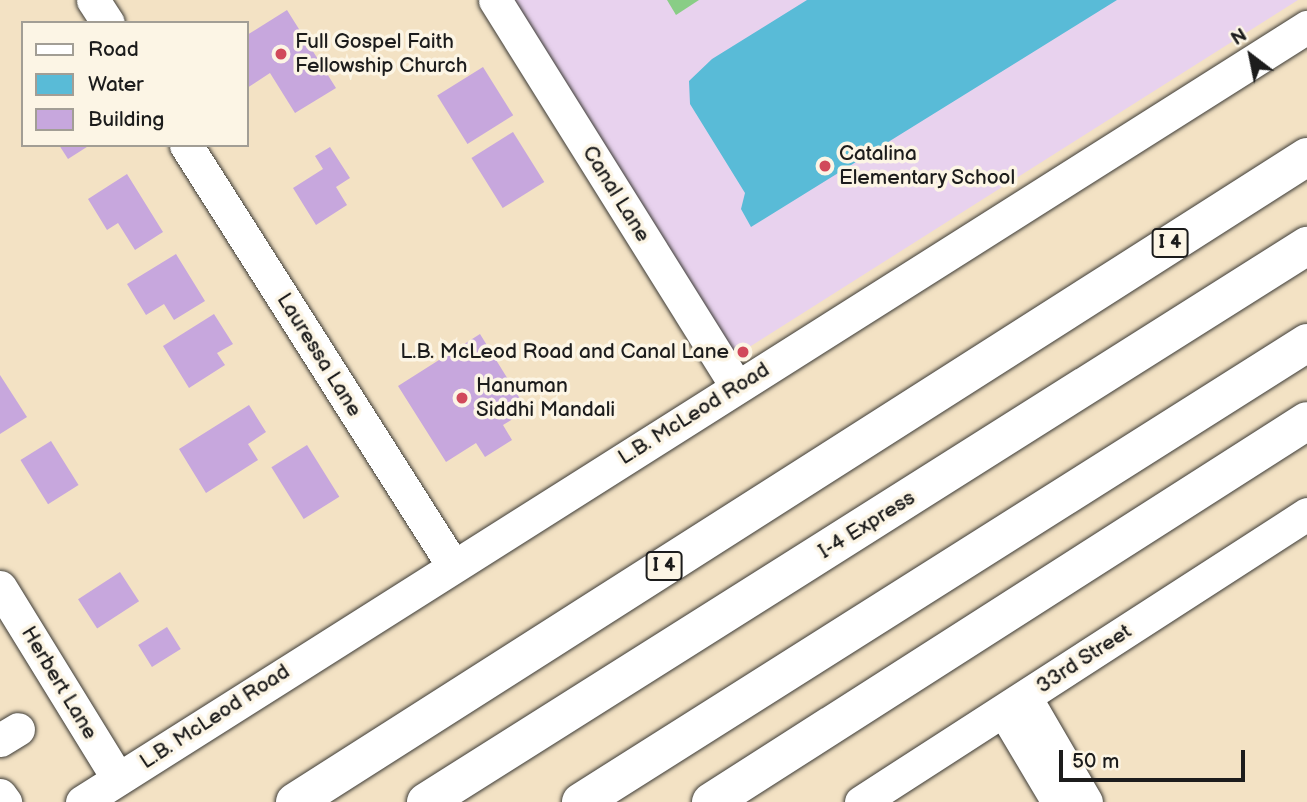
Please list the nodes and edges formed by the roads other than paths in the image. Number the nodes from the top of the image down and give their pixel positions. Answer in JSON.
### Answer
{"nodes":[{"id":1,"x":93,"y":0,"type":"edge"},
{"id":2,"x":500,"y":2,"type":"edge"},
{"id":3,"x":107,"y":21,"type":"edge"},
{"id":4,"x":1307,"y":27,"type":"edge"},
{"id":5,"x":187,"y":147,"type":"edge"},
{"id":6,"x":1307,"y":157,"type":"edge"},
{"id":7,"x":1307,"y":246,"type":"edge"},
{"id":8,"x":1307,"y":343,"type":"edge"},
{"id":9,"x":737,"y":387,"type":"junction"},
{"id":10,"x":1307,"y":421,"type":"edge"},
{"id":11,"x":1307,"y":514,"type":"edge"},
{"id":12,"x":453,"y":565,"type":"junction"},
{"id":13,"x":0,"y":587,"type":"edge"},
{"id":14,"x":1014,"y":704,"type":"junction"},
{"id":15,"x":118,"y":779,"type":"junction"},
{"id":16,"x":0,"y":795,"type":"edge"},
{"id":17,"x":5,"y":802,"type":"edge"},
{"id":18,"x":82,"y":802,"type":"edge"},
{"id":19,"x":295,"y":802,"type":"edge"},
{"id":20,"x":426,"y":802,"type":"edge"},
{"id":21,"x":581,"y":802,"type":"edge"},
{"id":22,"x":711,"y":802,"type":"edge"},
{"id":23,"x":861,"y":802,"type":"edge"},
{"id":24,"x":1058,"y":802,"type":"edge"},
{"id":25,"x":1086,"y":802,"type":"edge"}],
"edges":[{"from":1,"to":3,"type":"street"},
{"from":2,"to":9,"type":"street","name":"Canal Lane"},
{"from":4,"to":9,"type":"street","name":"L.B. McLeod Road"},
{"from":5,"to":12,"type":"street","name":"Lauressa Lane"},
{"from":6,"to":19,"type":"highway","number":"I 4"},
{"from":7,"to":20,"type":"highway","name":"I-4 Express"},
{"from":8,"to":21,"type":"highway"},
{"from":9,"to":12,"type":"street","name":"L.B. McLeod Road"},
{"from":10,"to":22,"type":"highway"},
{"from":11,"to":14,"type":"street","name":"33rd Street"},
{"from":12,"to":15,"type":"street","name":"L.B. McLeod Road"},
{"from":13,"to":15,"type":"street","name":"Herbert Lane"},
{"from":14,"to":23,"type":"street","name":"33rd Street"},
{"from":14,"to":24,"type":"street"},
{"from":14,"to":25,"type":"street"},
{"from":15,"to":18,"type":"street","name":"L.B. McLeod Road"},
{"from":16,"to":17,"type":"street"}]}
